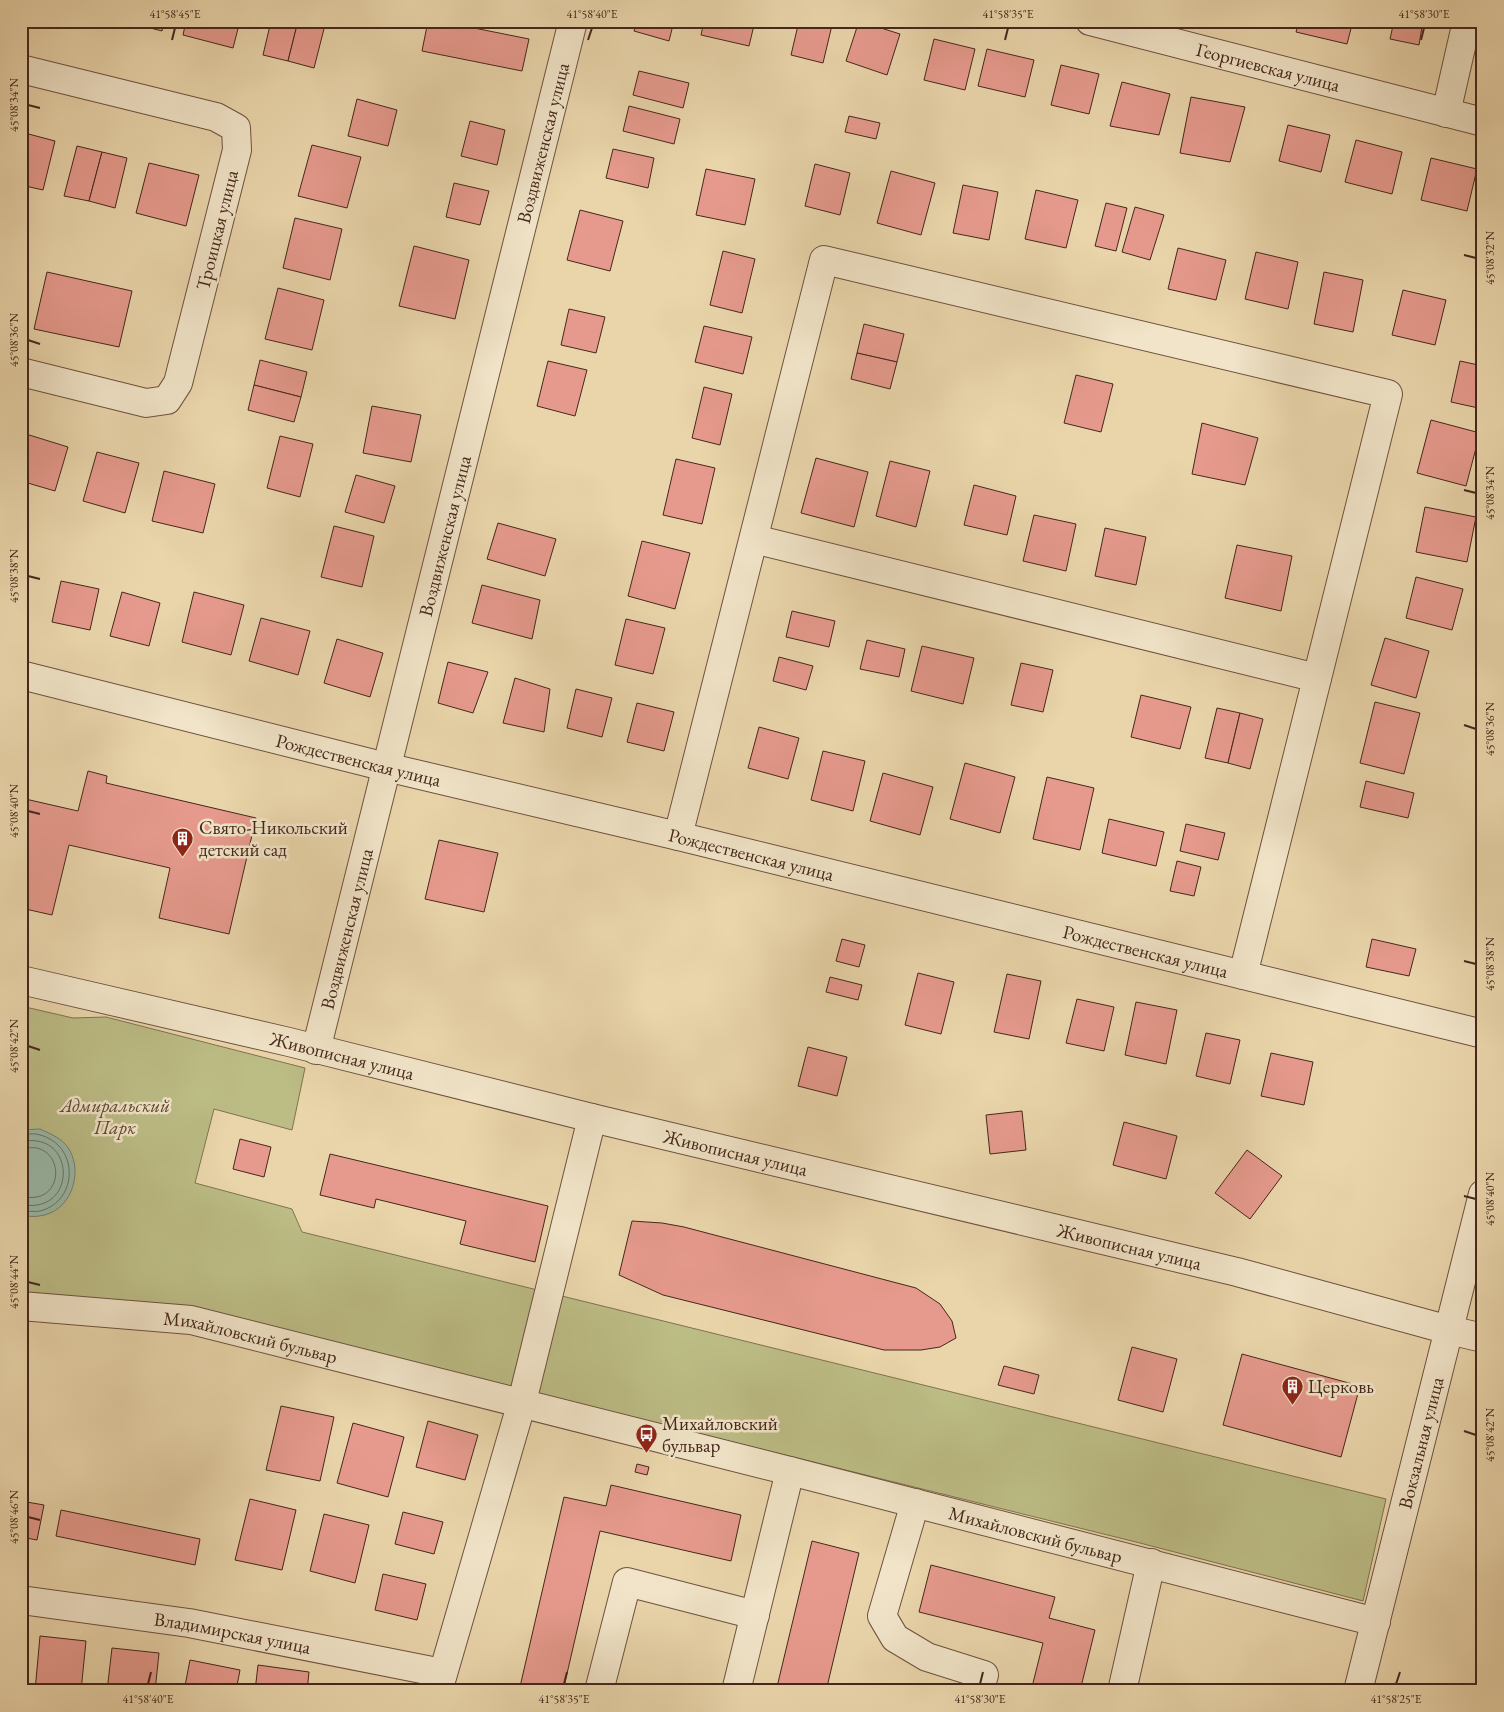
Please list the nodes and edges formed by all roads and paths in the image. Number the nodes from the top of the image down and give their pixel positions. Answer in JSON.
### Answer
{"nodes":[{"id":1,"x":574,"y":21,"type":"edge"},
{"id":2,"x":1090,"y":21,"type":"edge"},
{"id":3,"x":1467,"y":21,"type":"edge"},
{"id":4,"x":21,"y":69,"type":"edge"},
{"id":5,"x":1446,"y":113,"type":"junction"},
{"id":6,"x":1483,"y":122,"type":"edge"},
{"id":7,"x":21,"y":372,"type":"edge"},
{"id":8,"x":754,"y":539,"type":"junction"},
{"id":9,"x":21,"y":675,"type":"edge"},
{"id":10,"x":1317,"y":678,"type":"junction"},
{"id":11,"x":386,"y":767,"type":"junction"},
{"id":12,"x":678,"y":836,"type":"junction"},
{"id":13,"x":1243,"y":975,"type":"junction"},
{"id":14,"x":21,"y":980,"type":"edge"},
{"id":15,"x":1483,"y":1034,"type":"edge"},
{"id":16,"x":316,"y":1050,"type":"junction"},
{"id":17,"x":592,"y":1118,"type":"junction"},
{"id":18,"x":1483,"y":1194,"type":"edge"},
{"id":19,"x":21,"y":1306,"type":"edge"},
{"id":20,"x":1448,"y":1330,"type":"junction"},
{"id":21,"x":1483,"y":1338,"type":"edge"},
{"id":22,"x":522,"y":1402,"type":"junction"},
{"id":23,"x":790,"y":1470,"type":"junction"},
{"id":24,"x":914,"y":1503,"type":"junction"},
{"id":25,"x":1151,"y":1563,"type":"junction"},
{"id":26,"x":21,"y":1600,"type":"edge"},
{"id":27,"x":754,"y":1615,"type":"junction"},
{"id":28,"x":1376,"y":1622,"type":"junction"},
{"id":29,"x":440,"y":1682,"type":"edge"},
{"id":30,"x":599,"y":1691,"type":"edge"},
{"id":31,"x":736,"y":1691,"type":"edge"},
{"id":32,"x":979,"y":1691,"type":"edge"},
{"id":33,"x":1122,"y":1691,"type":"edge"},
{"id":34,"x":1358,"y":1691,"type":"edge"}],
"edges":[{"from":1,"to":11,"type":"street","name":"Воздвиженская улица"},
{"from":2,"to":5,"type":"street","name":"Георгиевская улица"},
{"from":3,"to":5,"type":"street"},
{"from":4,"to":7,"type":"street","name":"Троицкая улица"},
{"from":5,"to":6,"type":"street","name":"Георгиевская улица"},
{"from":8,"to":10,"type":"street"},
{"from":8,"to":10,"type":"street"},
{"from":8,"to":12,"type":"street"},
{"from":9,"to":11,"type":"street","name":"Рождественская улица"},
{"from":10,"to":13,"type":"street"},
{"from":11,"to":12,"type":"street","name":"Рождественская улица"},
{"from":11,"to":16,"type":"street","name":"Воздвиженская улица"},
{"from":12,"to":13,"type":"street","name":"Рождественская улица"},
{"from":13,"to":15,"type":"street","name":"Рождественская улица"},
{"from":14,"to":16,"type":"street","name":"Живописная улица"},
{"from":16,"to":17,"type":"street","name":"Живописная улица"},
{"from":17,"to":20,"type":"street","name":"Живописная улица"},
{"from":17,"to":22,"type":"street"},
{"from":18,"to":20,"type":"street","name":"Вокзальная улица"},
{"from":19,"to":22,"type":"street","name":"Михайловский бульвар"},
{"from":20,"to":21,"type":"street","name":"Живописная улица"},
{"from":20,"to":28,"type":"street","name":"Вокзальная улица"},
{"from":22,"to":23,"type":"street","name":"Михайловский бульвар"},
{"from":22,"to":29,"type":"street"},
{"from":23,"to":24,"type":"street","name":"Михайловский бульвар"},
{"from":23,"to":27,"type":"street"},
{"from":24,"to":25,"type":"street","name":"Михайловский бульвар"},
{"from":24,"to":32,"type":"street"},
{"from":25,"to":28,"type":"street","name":"Михайловский бульвар"},
{"from":25,"to":33,"type":"street"},
{"from":26,"to":29,"type":"street","name":"Владимирская улица"},
{"from":27,"to":30,"type":"street"},
{"from":27,"to":31,"type":"street"},
{"from":28,"to":34,"type":"street","name":"Вокзальная улица"}]}
